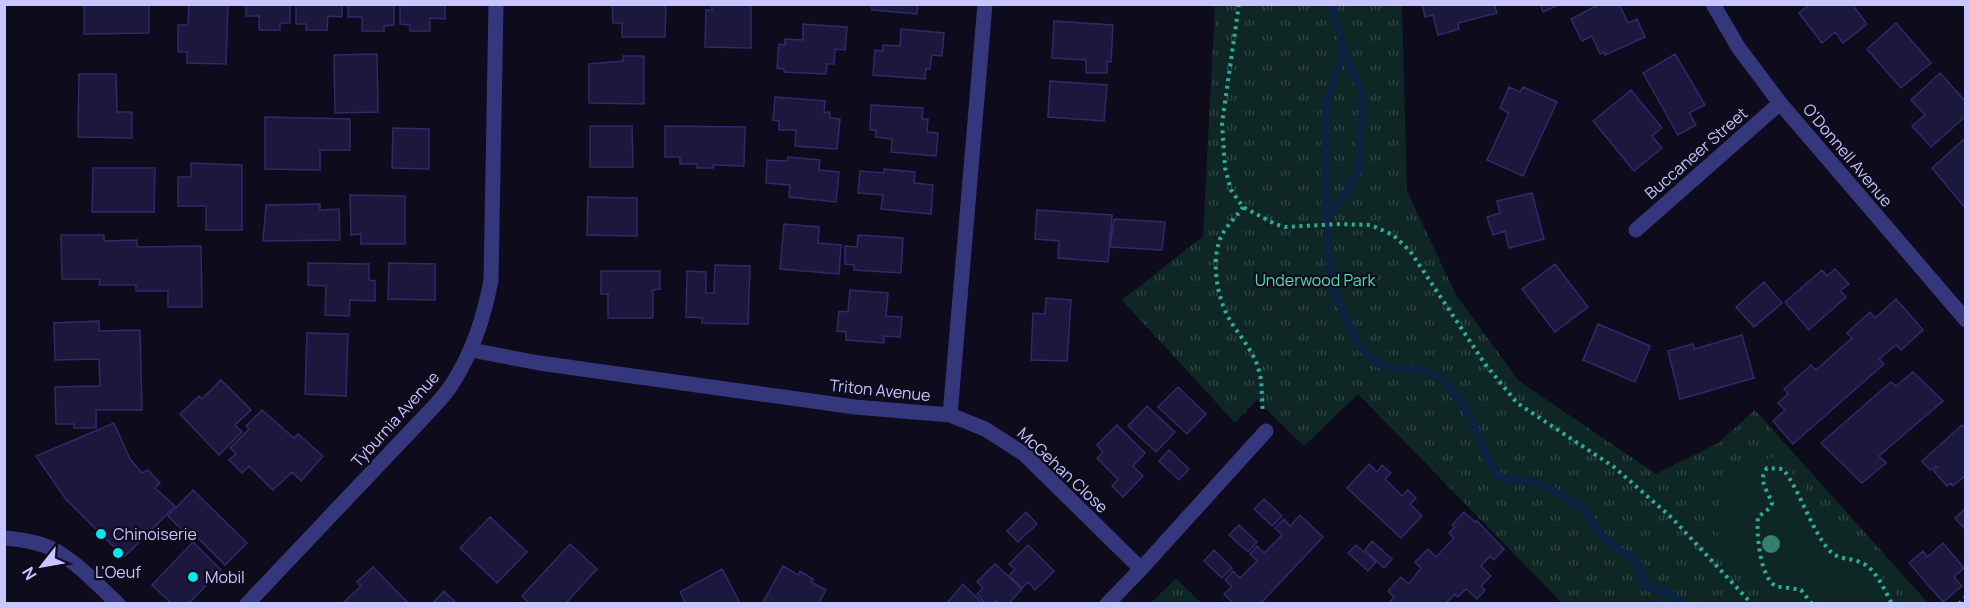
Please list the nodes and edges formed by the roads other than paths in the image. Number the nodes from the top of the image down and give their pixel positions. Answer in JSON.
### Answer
{"nodes":[{"id":1,"x":496,"y":4,"type":"edge"},
{"id":2,"x":985,"y":4,"type":"edge"},
{"id":3,"x":1713,"y":4,"type":"edge"},
{"id":4,"x":1780,"y":103,"type":"junction"},
{"id":5,"x":1636,"y":230,"type":"dead end"},
{"id":6,"x":1965,"y":320,"type":"edge"},
{"id":7,"x":471,"y":350,"type":"junction"},
{"id":8,"x":950,"y":415,"type":"junction"},
{"id":9,"x":1266,"y":431,"type":"dead end"},
{"id":10,"x":4,"y":538,"type":"edge"},
{"id":11,"x":1141,"y":569,"type":"junction"},
{"id":12,"x":118,"y":603,"type":"edge"},
{"id":13,"x":247,"y":603,"type":"edge"},
{"id":14,"x":1107,"y":603,"type":"edge"}],
"edges":[{"from":1,"to":7,"type":"street","name":"Tyburnia Avenue"},
{"from":2,"to":8,"type":"street","name":"Triton Avenue"},
{"from":3,"to":4,"type":"street","name":"O'Donnell Avenue"},
{"from":4,"to":5,"type":"street","name":"Buccaneer Street"},
{"from":4,"to":6,"type":"street","name":"O'Donnell Avenue"},
{"from":7,"to":8,"type":"street","name":"Triton Avenue"},
{"from":7,"to":13,"type":"street","name":"Tyburnia Avenue"},
{"from":8,"to":11,"type":"street","name":"McGehan Close"},
{"from":9,"to":11,"type":"street"},
{"from":10,"to":12,"type":"street"},
{"from":11,"to":14,"type":"street"}]}
